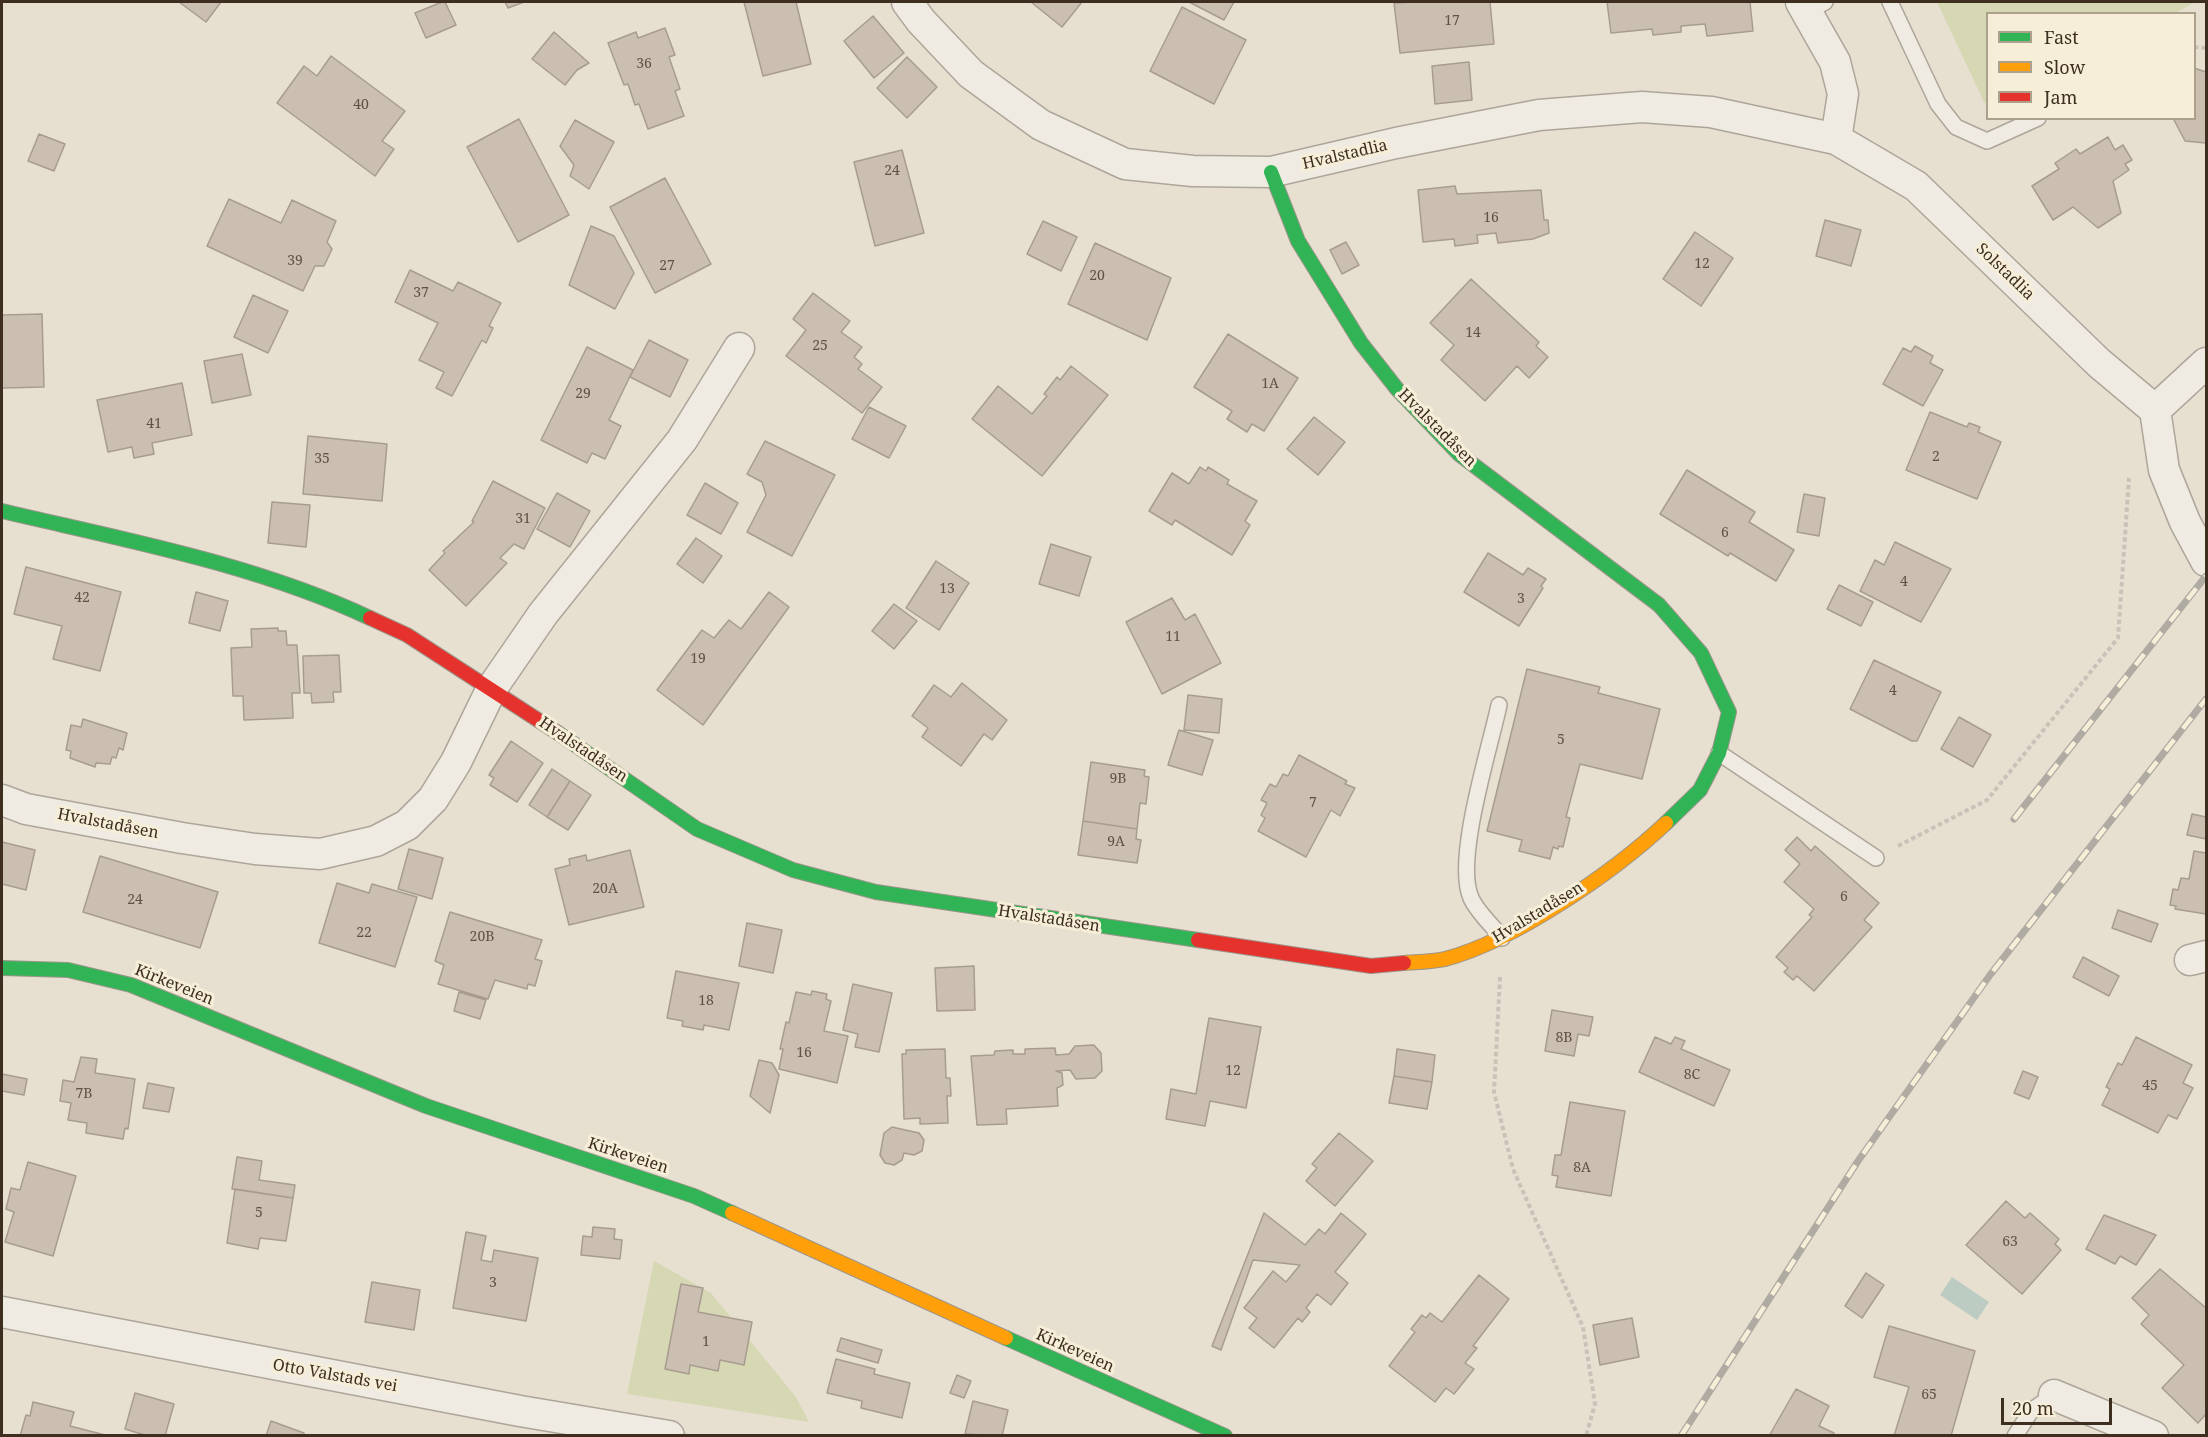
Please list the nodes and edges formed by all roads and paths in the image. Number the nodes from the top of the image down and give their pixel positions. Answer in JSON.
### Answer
{"nodes":[{"id":1,"x":907,"y":2,"type":"edge"},
{"id":2,"x":1890,"y":2,"type":"edge"},
{"id":3,"x":1811,"y":5,"type":"edge"},
{"id":4,"x":2034,"y":120,"type":"edge"},
{"id":5,"x":1836,"y":139,"type":"junction"},
{"id":6,"x":1271,"y":172,"type":"junction"},
{"id":7,"x":739,"y":348,"type":"dead end"},
{"id":8,"x":2206,"y":363,"type":"edge"},
{"id":9,"x":2155,"y":410,"type":"junction"},
{"id":10,"x":2129,"y":477,"type":"dead end"},
{"id":11,"x":2,"y":511,"type":"edge"},
{"id":12,"x":2206,"y":561,"type":"edge"},
{"id":13,"x":492,"y":688,"type":"junction"},
{"id":14,"x":1499,"y":705,"type":"dead end"},
{"id":15,"x":1719,"y":753,"type":"junction"},
{"id":16,"x":2,"y":800,"type":"edge"},
{"id":17,"x":1876,"y":858,"type":"joint"},
{"id":18,"x":1502,"y":938,"type":"junction"},
{"id":19,"x":2,"y":968,"type":"edge"},
{"id":20,"x":2,"y":1312,"type":"edge"},
{"id":21,"x":2055,"y":1395,"type":"joint"},
{"id":22,"x":518,"y":1423,"type":"edge"},
{"id":23,"x":669,"y":1436,"type":"edge"},
{"id":24,"x":1226,"y":1436,"type":"edge"},
{"id":25,"x":1586,"y":1436,"type":"edge"},
{"id":26,"x":2015,"y":1436,"type":"edge"},
{"id":27,"x":2154,"y":1436,"type":"edge"}],
"edges":[{"from":1,"to":6,"type":"street","name":"Hvalstadlia"},
{"from":2,"to":4,"type":"lane"},
{"from":3,"to":5,"type":"street"},
{"from":5,"to":6,"type":"street","name":"Hvalstadlia"},
{"from":5,"to":9,"type":"street","name":"Solstadlia"},
{"from":6,"to":15,"type":"street","name":"Hvalstadåsen"},
{"from":7,"to":13,"type":"street","name":"Hvalstadåsen"},
{"from":8,"to":9,"type":"street"},
{"from":9,"to":12,"type":"street"},
{"from":10,"to":17,"type":"path"},
{"from":11,"to":13,"type":"street","name":"Hvalstadåsen"},
{"from":13,"to":16,"type":"street","name":"Hvalstadåsen"},
{"from":13,"to":18,"type":"street","name":"Hvalstadåsen"},
{"from":14,"to":18,"type":"lane"},
{"from":15,"to":17,"type":"lane"},
{"from":15,"to":18,"type":"street","name":"Hvalstadåsen"},
{"from":18,"to":25,"type":"path"},
{"from":19,"to":24,"type":"street","name":"Kirkeveien"},
{"from":20,"to":22,"type":"street","name":"Otto Valstads vei"},
{"from":21,"to":26,"type":"lane"},
{"from":21,"to":27,"type":"street"},
{"from":22,"to":23,"type":"street","name":"Otto Valstads vei"}]}
